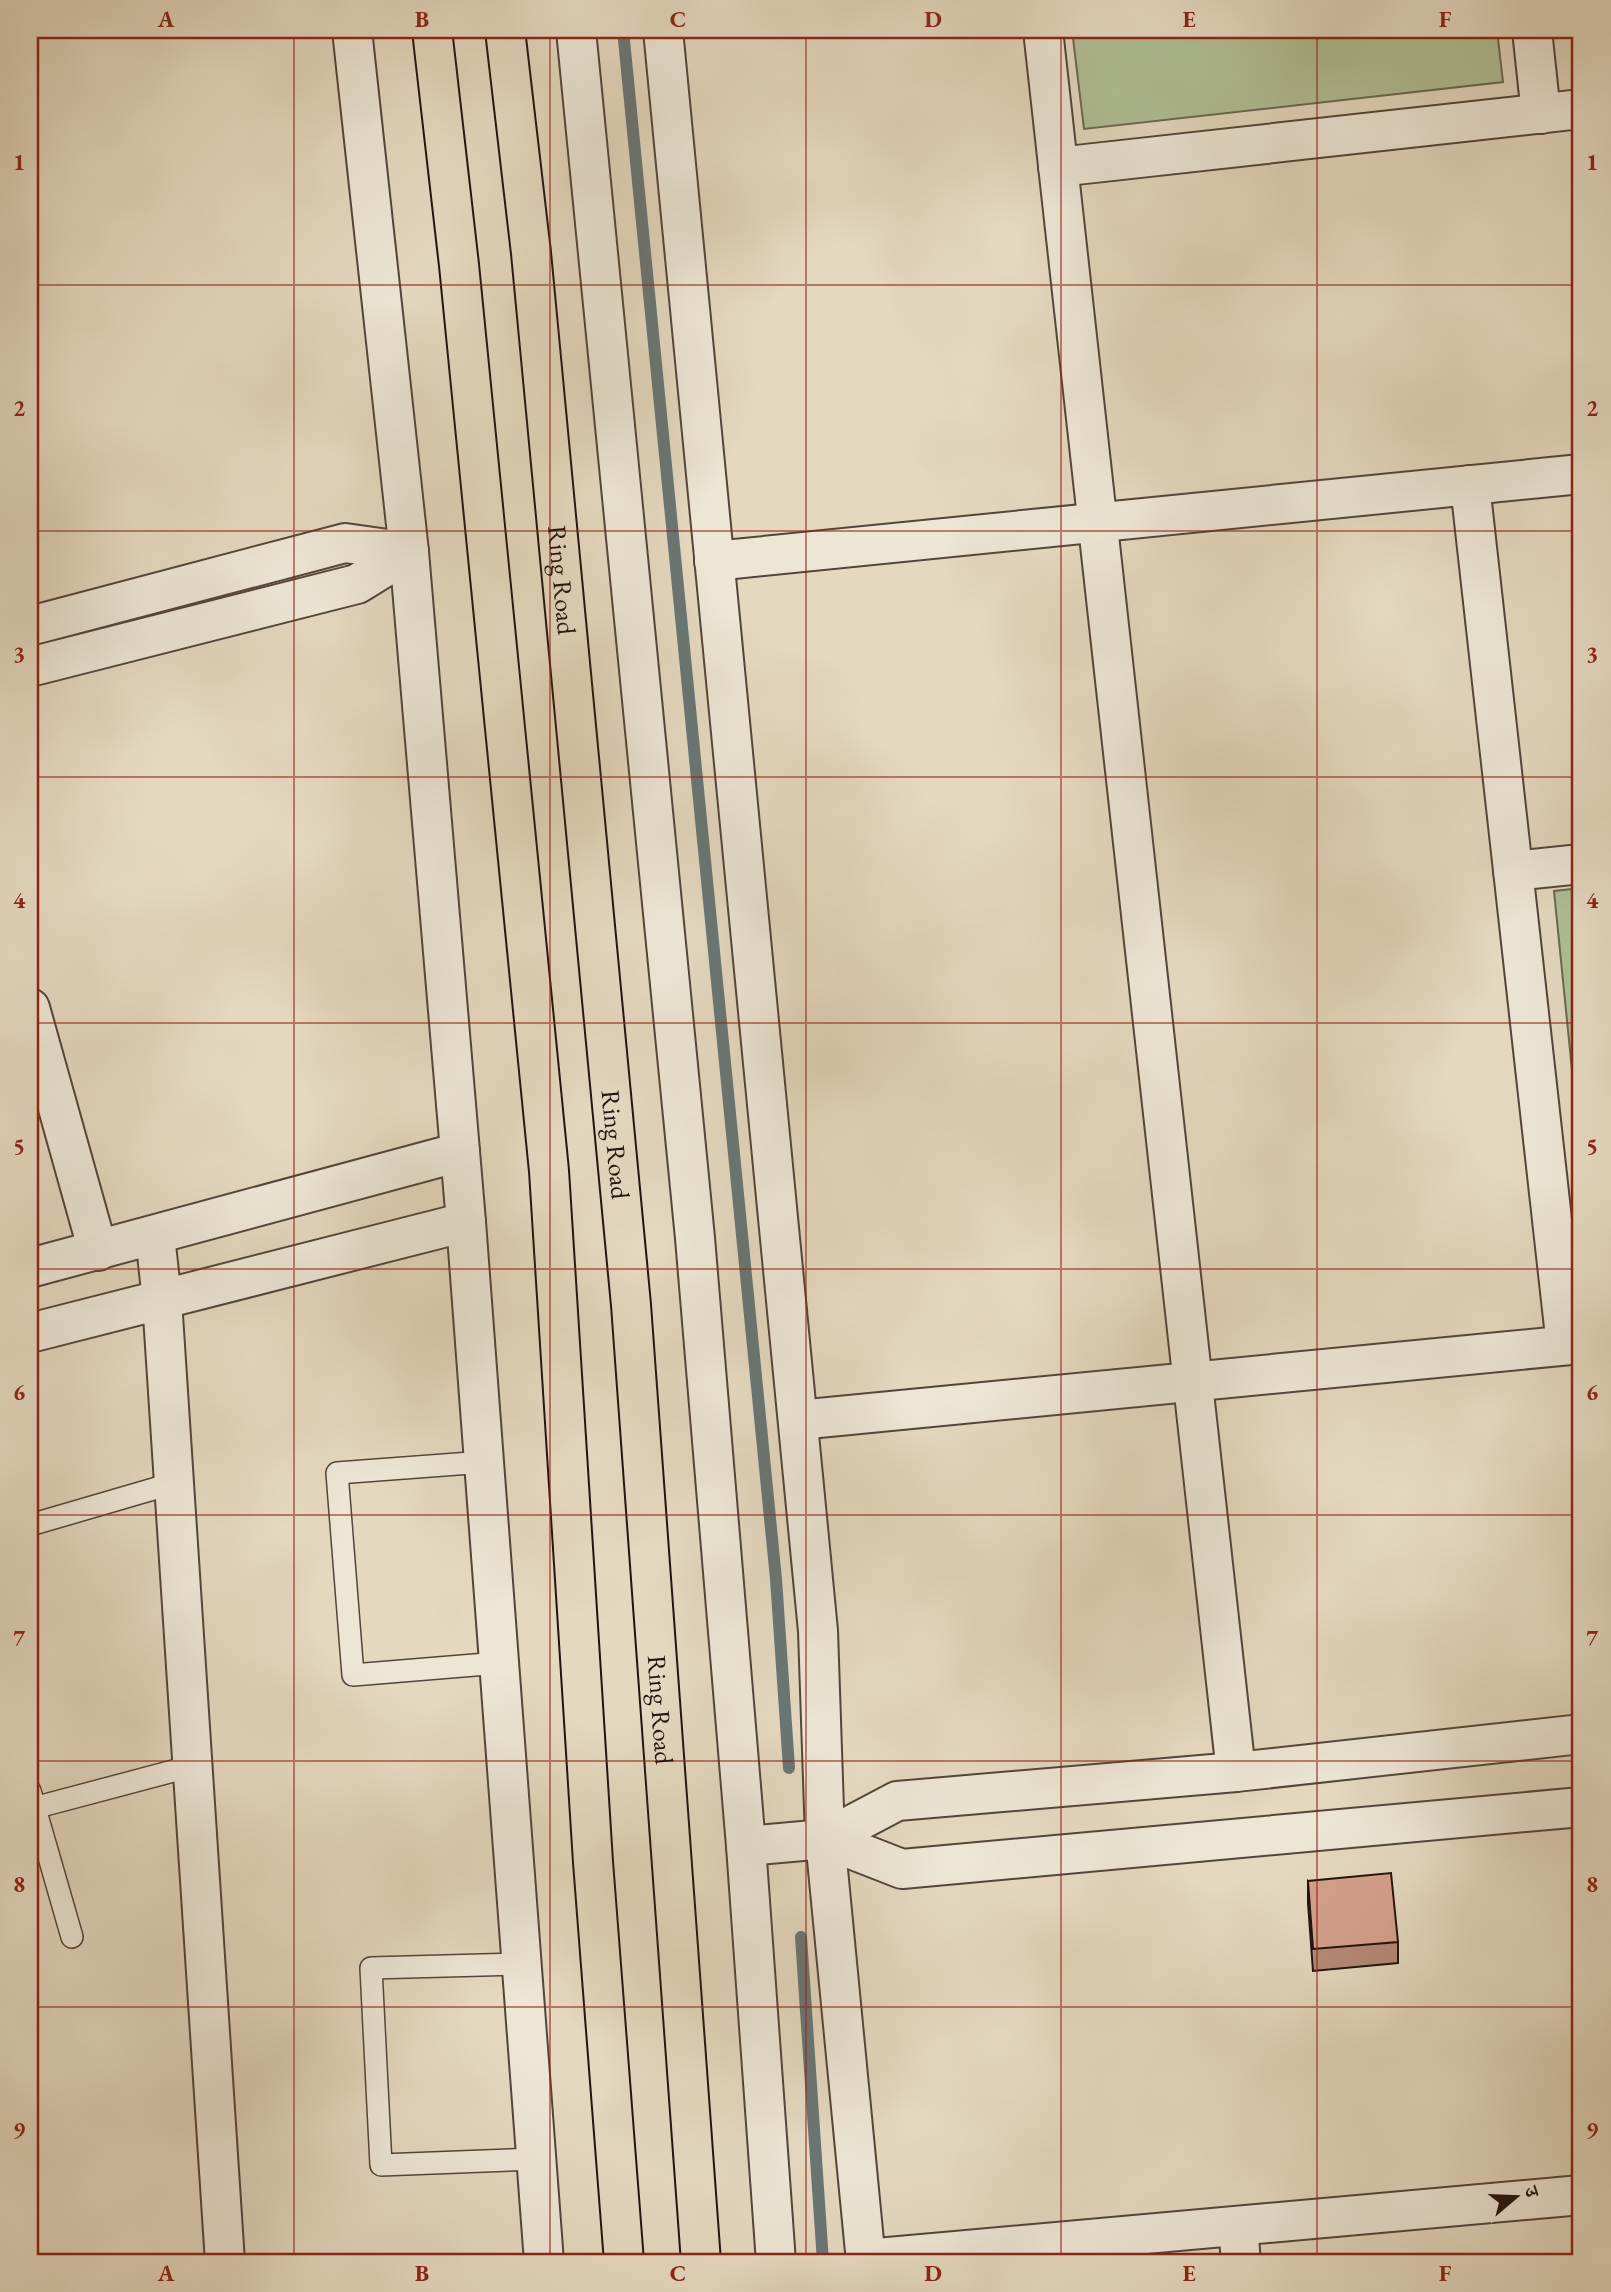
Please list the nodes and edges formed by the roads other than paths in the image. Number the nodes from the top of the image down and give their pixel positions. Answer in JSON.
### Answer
{"nodes":[{"id":1,"x":352,"y":30,"type":"edge"},
{"id":2,"x":432,"y":30,"type":"edge"},
{"id":3,"x":505,"y":30,"type":"edge"},
{"id":4,"x":576,"y":30,"type":"edge"},
{"id":5,"x":663,"y":30,"type":"edge"},
{"id":6,"x":1043,"y":30,"type":"edge"},
{"id":7,"x":1532,"y":30,"type":"edge"},
{"id":8,"x":1581,"y":109,"type":"edge"},
{"id":9,"x":1541,"y":114,"type":"junction"},
{"id":10,"x":1058,"y":167,"type":"junction"},
{"id":11,"x":1581,"y":474,"type":"edge"},
{"id":12,"x":1470,"y":485,"type":"junction"},
{"id":13,"x":1098,"y":523,"type":"junction"},
{"id":14,"x":409,"y":552,"type":"junction"},
{"id":15,"x":715,"y":561,"type":"junction"},
{"id":16,"x":30,"y":625,"type":"edge"},
{"id":17,"x":30,"y":667,"type":"edge"},
{"id":18,"x":1581,"y":864,"type":"edge"},
{"id":19,"x":1513,"y":871,"type":"junction"},
{"id":20,"x":30,"y":1008,"type":"edge"},
{"id":21,"x":460,"y":1152,"type":"junction"},
{"id":22,"x":466,"y":1223,"type":"junction"},
{"id":23,"x":155,"y":1236,"type":"junction"},
{"id":24,"x":98,"y":1251,"type":"junction"},
{"id":25,"x":30,"y":1268,"type":"edge"},
{"id":26,"x":162,"y":1300,"type":"junction"},
{"id":27,"x":30,"y":1333,"type":"edge"},
{"id":28,"x":1574,"y":1344,"type":"edge"},
{"id":29,"x":1193,"y":1381,"type":"junction"},
{"id":30,"x":798,"y":1420,"type":"junction"},
{"id":31,"x":484,"y":1462,"type":"junction"},
{"id":32,"x":174,"y":1483,"type":"junction"},
{"id":33,"x":30,"y":1525,"type":"edge"},
{"id":34,"x":499,"y":1663,"type":"junction"},
{"id":35,"x":1581,"y":1734,"type":"edge"},
{"id":36,"x":192,"y":1766,"type":"junction"},
{"id":37,"x":1236,"y":1772,"type":"junction"},
{"id":38,"x":31,"y":1803,"type":"edge"},
{"id":39,"x":1581,"y":1807,"type":"edge"},
{"id":40,"x":825,"y":1839,"type":"junction"},
{"id":41,"x":747,"y":1846,"type":"junction"},
{"id":42,"x":72,"y":1937,"type":"dead end"},
{"id":43,"x":521,"y":1964,"type":"junction"},
{"id":44,"x":536,"y":2159,"type":"junction"},
{"id":45,"x":1581,"y":2195,"type":"edge"},
{"id":46,"x":1240,"y":2244,"type":"edge"},
{"id":47,"x":866,"y":2261,"type":"edge"},
{"id":48,"x":225,"y":2262,"type":"edge"},
{"id":49,"x":544,"y":2262,"type":"edge"},
{"id":50,"x":624,"y":2262,"type":"edge"},
{"id":51,"x":701,"y":2262,"type":"edge"},
{"id":52,"x":776,"y":2262,"type":"edge"}],
"edges":[{"from":1,"to":14,"type":"street"},
{"from":2,"to":50,"type":"highway"},
{"from":3,"to":51,"type":"highway","name":"Ring Road"},
{"from":4,"to":41,"type":"street"},
{"from":5,"to":15,"type":"street"},
{"from":6,"to":10,"type":"street"},
{"from":7,"to":9,"type":"street"},
{"from":8,"to":9,"type":"street"},
{"from":9,"to":10,"type":"street"},
{"from":10,"to":13,"type":"street"},
{"from":11,"to":12,"type":"street"},
{"from":12,"to":13,"type":"street"},
{"from":12,"to":19,"type":"street"},
{"from":13,"to":15,"type":"street"},
{"from":13,"to":29,"type":"street"},
{"from":14,"to":16,"type":"street"},
{"from":14,"to":17,"type":"street"},
{"from":14,"to":21,"type":"street"},
{"from":15,"to":30,"type":"street"},
{"from":18,"to":19,"type":"street"},
{"from":19,"to":28,"type":"street"},
{"from":20,"to":24,"type":"street"},
{"from":21,"to":22,"type":"street"},
{"from":21,"to":23,"type":"street"},
{"from":22,"to":26,"type":"street"},
{"from":22,"to":31,"type":"street"},
{"from":23,"to":24,"type":"street"},
{"from":23,"to":26,"type":"street"},
{"from":24,"to":25,"type":"street"},
{"from":26,"to":27,"type":"street"},
{"from":26,"to":32,"type":"street"},
{"from":28,"to":29,"type":"street"},
{"from":29,"to":30,"type":"street"},
{"from":29,"to":37,"type":"street"},
{"from":30,"to":40,"type":"street"},
{"from":31,"to":34,"type":"street"},
{"from":31,"to":34,"type":"lane"},
{"from":32,"to":33,"type":"lane"},
{"from":32,"to":36,"type":"street"},
{"from":34,"to":43,"type":"street"},
{"from":35,"to":37,"type":"street"},
{"from":36,"to":38,"type":"lane"},
{"from":36,"to":48,"type":"street"},
{"from":37,"to":40,"type":"street"},
{"from":38,"to":42,"type":"lane"},
{"from":39,"to":40,"type":"street"},
{"from":40,"to":41,"type":"street"},
{"from":40,"to":47,"type":"street"},
{"from":41,"to":52,"type":"street"},
{"from":43,"to":44,"type":"street"},
{"from":43,"to":44,"type":"lane"},
{"from":44,"to":49,"type":"street"},
{"from":45,"to":46,"type":"street"},
{"from":46,"to":47,"type":"street"}]}
